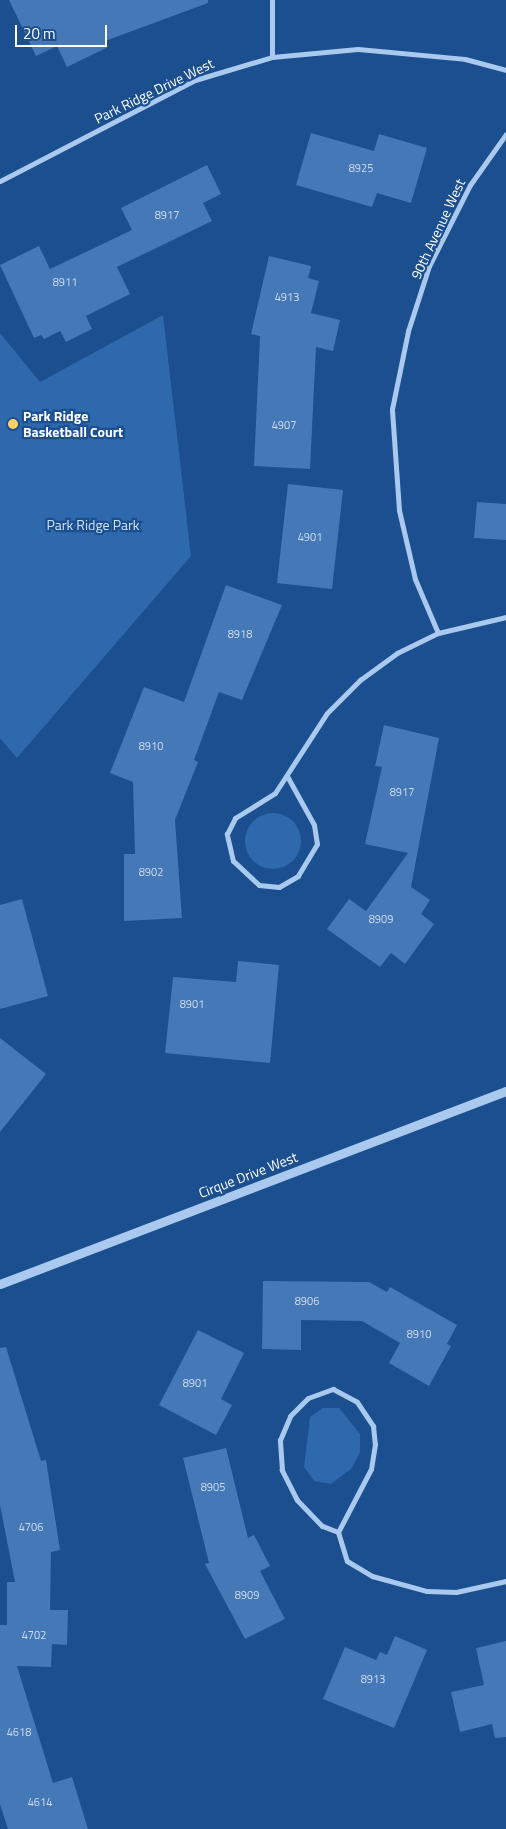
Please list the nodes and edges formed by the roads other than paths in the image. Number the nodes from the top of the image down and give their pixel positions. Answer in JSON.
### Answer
{"nodes":[{"id":1,"x":272,"y":0,"type":"edge"},
{"id":2,"x":272,"y":57,"type":"junction"},
{"id":3,"x":506,"y":70,"type":"edge"},
{"id":4,"x":506,"y":134,"type":"edge"},
{"id":5,"x":0,"y":181,"type":"edge"},
{"id":6,"x":506,"y":617,"type":"edge"},
{"id":7,"x":438,"y":633,"type":"junction"},
{"id":8,"x":287,"y":776,"type":"junction"},
{"id":9,"x":506,"y":1091,"type":"edge"},
{"id":10,"x":0,"y":1284,"type":"edge"},
{"id":11,"x":338,"y":1532,"type":"junction"},
{"id":12,"x":506,"y":1581,"type":"edge"}],
"edges":[{"from":1,"to":2,"type":"street"},
{"from":2,"to":3,"type":"street","name":"Park Ridge Drive West"},
{"from":2,"to":5,"type":"street","name":"Park Ridge Drive West"},
{"from":4,"to":7,"type":"street","name":"90th Avenue West"},
{"from":6,"to":7,"type":"street"},
{"from":7,"to":8,"type":"street"},
{"from":8,"to":8,"type":"street"},
{"from":9,"to":10,"type":"street","name":"Cirque Drive West"},
{"from":11,"to":11,"type":"street"},
{"from":11,"to":12,"type":"street"}]}
